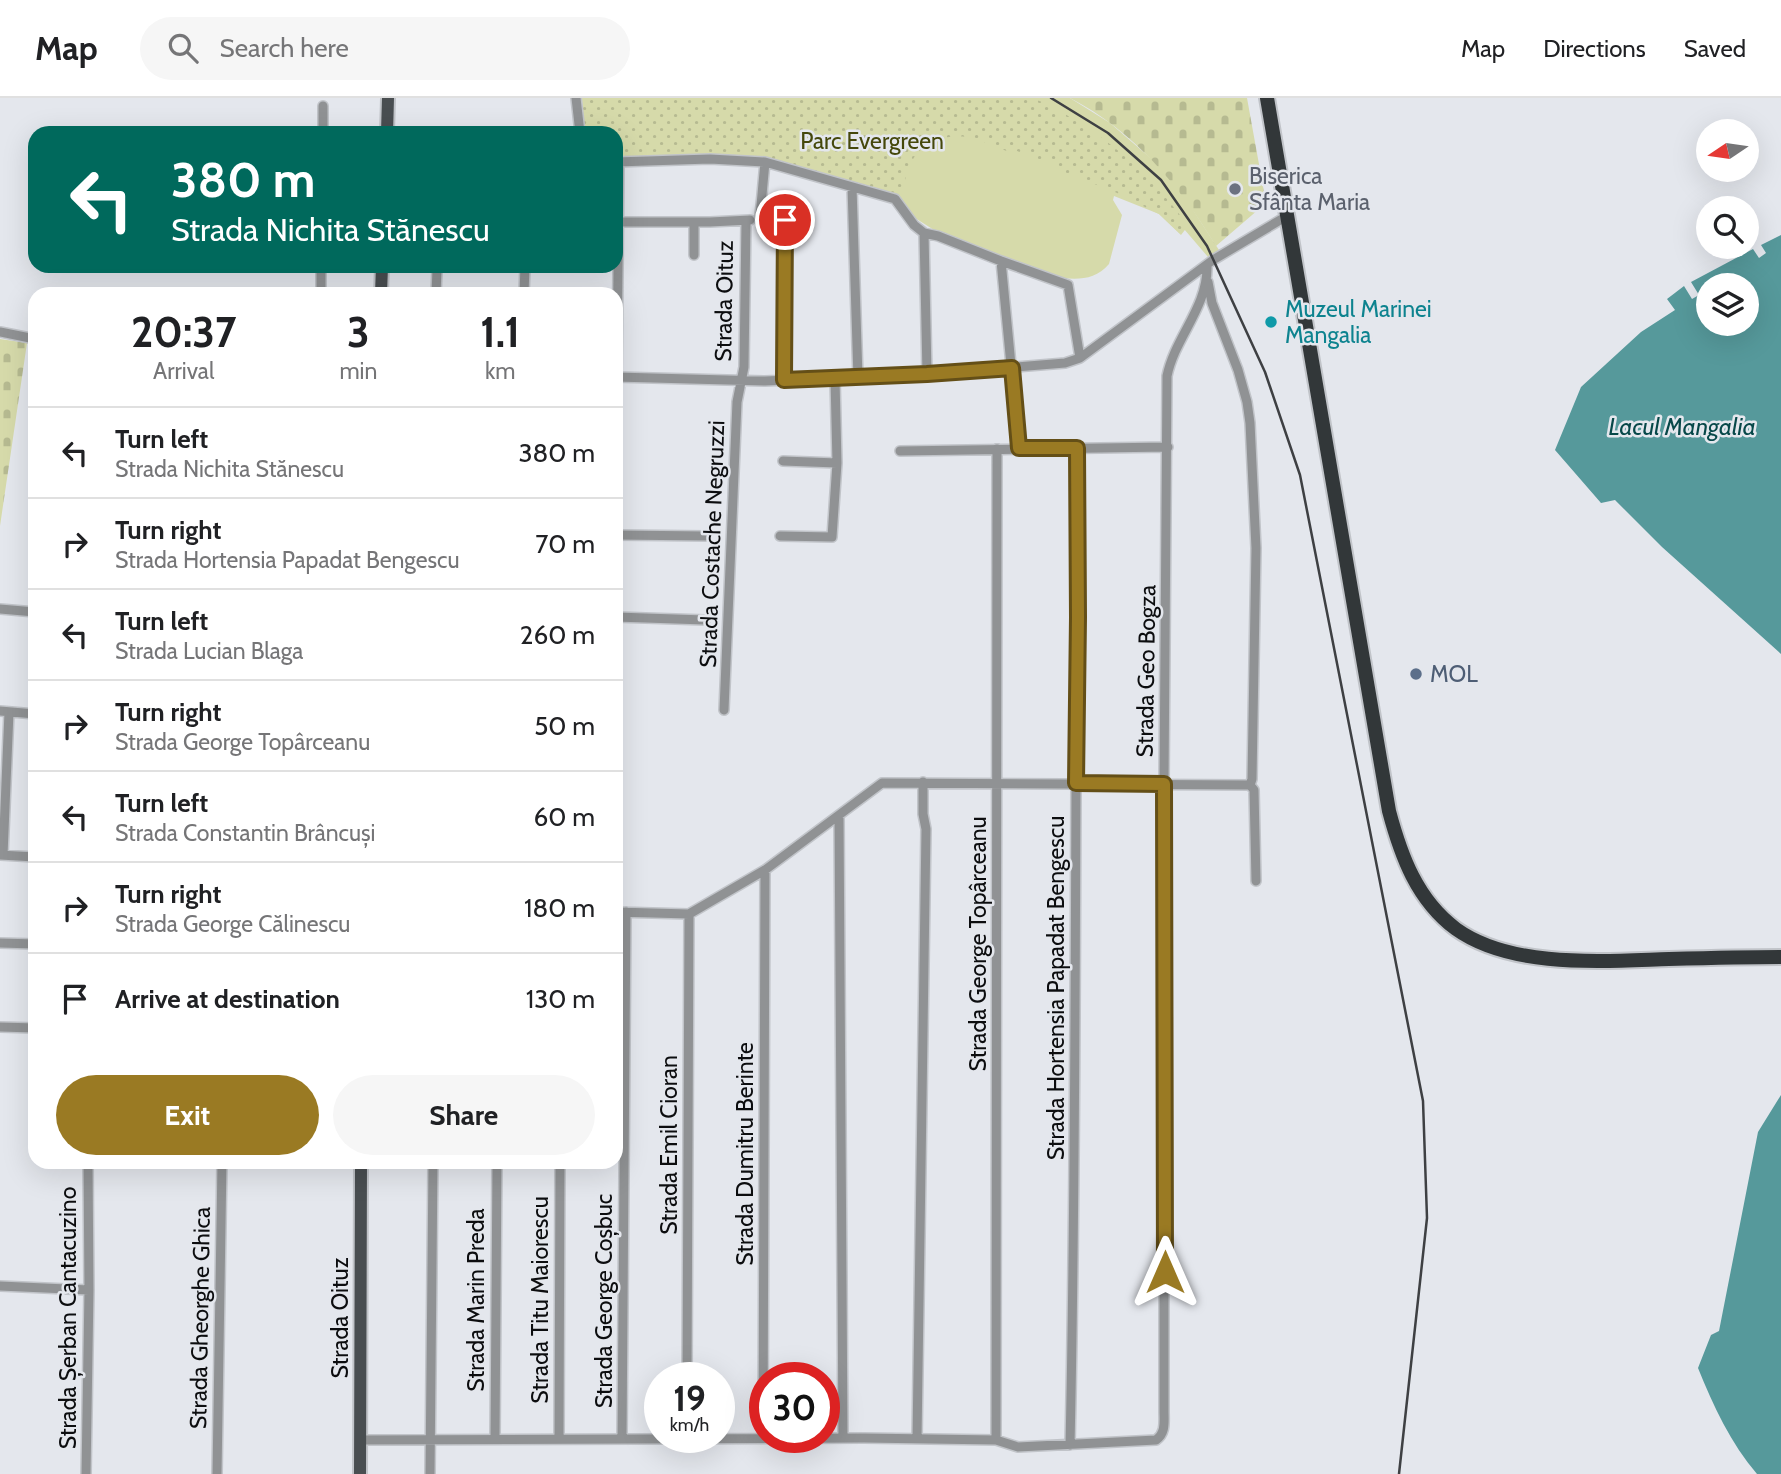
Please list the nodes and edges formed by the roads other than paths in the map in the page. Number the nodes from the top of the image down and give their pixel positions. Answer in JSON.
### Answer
{"nodes":[{"id":1,"x":388,"y":98,"type":"edge"},
{"id":2,"x":576,"y":98,"type":"edge"},
{"id":3,"x":1267,"y":98,"type":"edge"},
{"id":4,"x":323,"y":106,"type":"dead end"},
{"id":5,"x":323,"y":126,"type":"edge"},
{"id":6,"x":387,"y":126,"type":"edge"},
{"id":7,"x":579,"y":126,"type":"edge"},
{"id":8,"x":623,"y":162,"type":"edge"},
{"id":9,"x":765,"y":162,"type":"junction"},
{"id":10,"x":852,"y":187,"type":"junction"},
{"id":11,"x":760,"y":216,"type":"junction"},
{"id":12,"x":1287,"y":216,"type":"junction"},
{"id":13,"x":746,"y":221,"type":"junction"},
{"id":14,"x":623,"y":222,"type":"edge"},
{"id":15,"x":694,"y":222,"type":"junction"},
{"id":16,"x":924,"y":233,"type":"junction"},
{"id":17,"x":694,"y":255,"type":"dead end"},
{"id":18,"x":1001,"y":261,"type":"junction"},
{"id":19,"x":1207,"y":271,"type":"junction"},
{"id":20,"x":0,"y":332,"type":"edge"},
{"id":21,"x":28,"y":338,"type":"edge"},
{"id":22,"x":1080,"y":358,"type":"junction"},
{"id":23,"x":1012,"y":368,"type":"junction"},
{"id":24,"x":927,"y":374,"type":"junction"},
{"id":25,"x":623,"y":377,"type":"edge"},
{"id":26,"x":858,"y":378,"type":"junction"},
{"id":27,"x":835,"y":379,"type":"junction"},
{"id":28,"x":784,"y":380,"type":"junction"},
{"id":29,"x":743,"y":381,"type":"junction"},
{"id":30,"x":1168,"y":447,"type":"junction"},
{"id":31,"x":1019,"y":448,"type":"junction"},
{"id":32,"x":1077,"y":448,"type":"junction"},
{"id":33,"x":997,"y":449,"type":"junction"},
{"id":34,"x":900,"y":452,"type":"dead end"},
{"id":35,"x":783,"y":461,"type":"dead end"},
{"id":36,"x":836,"y":463,"type":"junction"},
{"id":37,"x":623,"y":535,"type":"edge"},
{"id":38,"x":707,"y":536,"type":"dead end"},
{"id":39,"x":780,"y":536,"type":"dead end"},
{"id":40,"x":0,"y":609,"type":"edge"},
{"id":41,"x":28,"y":611,"type":"edge"},
{"id":42,"x":623,"y":617,"type":"edge"},
{"id":43,"x":705,"y":620,"type":"dead end"},
{"id":44,"x":724,"y":710,"type":"dead end"},
{"id":45,"x":4,"y":712,"type":"edge"},
{"id":46,"x":28,"y":714,"type":"edge"},
{"id":47,"x":923,"y":782,"type":"junction"},
{"id":48,"x":998,"y":782,"type":"junction"},
{"id":49,"x":1076,"y":783,"type":"junction"},
{"id":50,"x":1164,"y":784,"type":"junction"},
{"id":51,"x":1250,"y":785,"type":"junction"},
{"id":52,"x":839,"y":816,"type":"junction"},
{"id":53,"x":2,"y":855,"type":"edge"},
{"id":54,"x":28,"y":857,"type":"edge"},
{"id":55,"x":765,"y":870,"type":"junction"},
{"id":56,"x":1256,"y":881,"type":"dead end"},
{"id":57,"x":623,"y":912,"type":"edge"},
{"id":58,"x":690,"y":914,"type":"junction"},
{"id":59,"x":0,"y":943,"type":"edge"},
{"id":60,"x":28,"y":944,"type":"edge"},
{"id":61,"x":1781,"y":957,"type":"edge"},
{"id":62,"x":0,"y":1027,"type":"edge"},
{"id":63,"x":28,"y":1028,"type":"edge"},
{"id":64,"x":88,"y":1169,"type":"edge"},
{"id":65,"x":222,"y":1169,"type":"edge"},
{"id":66,"x":361,"y":1169,"type":"edge"},
{"id":67,"x":433,"y":1169,"type":"edge"},
{"id":68,"x":497,"y":1169,"type":"edge"},
{"id":69,"x":560,"y":1169,"type":"edge"},
{"id":70,"x":621,"y":1169,"type":"edge"},
{"id":71,"x":0,"y":1286,"type":"edge"},
{"id":72,"x":89,"y":1290,"type":"junction"},
{"id":73,"x":687,"y":1362,"type":"edge"},
{"id":74,"x":763,"y":1362,"type":"edge"},
{"id":75,"x":495,"y":1438,"type":"junction"},
{"id":76,"x":843,"y":1438,"type":"joint"},
{"id":77,"x":559,"y":1439,"type":"junction"},
{"id":78,"x":622,"y":1439,"type":"junction"},
{"id":79,"x":644,"y":1439,"type":"edge"},
{"id":80,"x":918,"y":1439,"type":"junction"},
{"id":81,"x":361,"y":1440,"type":"junction"},
{"id":82,"x":996,"y":1440,"type":"junction"},
{"id":83,"x":431,"y":1441,"type":"junction"},
{"id":84,"x":1070,"y":1445,"type":"junction"},
{"id":85,"x":86,"y":1474,"type":"edge"},
{"id":86,"x":217,"y":1474,"type":"edge"},
{"id":87,"x":360,"y":1474,"type":"edge"},
{"id":88,"x":430,"y":1474,"type":"edge"}],
"edges":[{"from":1,"to":6,"type":"main road"},
{"from":2,"to":7,"type":"street"},
{"from":3,"to":12,"type":"highway"},
{"from":4,"to":5,"type":"street"},
{"from":8,"to":9,"type":"street"},
{"from":9,"to":10,"type":"street"},
{"from":9,"to":11,"type":"street"},
{"from":10,"to":16,"type":"street"},
{"from":10,"to":26,"type":"street"},
{"from":11,"to":13,"type":"street"},
{"from":11,"to":28,"type":"street"},
{"from":12,"to":19,"type":"street"},
{"from":12,"to":61,"type":"highway"},
{"from":13,"to":15,"type":"street"},
{"from":13,"to":29,"type":"street","name":"Strada Oituz"},
{"from":14,"to":15,"type":"street"},
{"from":15,"to":17,"type":"street"},
{"from":16,"to":18,"type":"street"},
{"from":16,"to":24,"type":"street"},
{"from":18,"to":22,"type":"street"},
{"from":18,"to":23,"type":"street"},
{"from":19,"to":22,"type":"street"},
{"from":19,"to":30,"type":"street","name":"Strada Geo Bogza"},
{"from":19,"to":51,"type":"street"},
{"from":20,"to":21,"type":"street"},
{"from":22,"to":23,"type":"street"},
{"from":23,"to":24,"type":"street"},
{"from":23,"to":31,"type":"street"},
{"from":24,"to":26,"type":"street"},
{"from":25,"to":29,"type":"street"},
{"from":26,"to":27,"type":"street"},
{"from":27,"to":28,"type":"street"},
{"from":27,"to":36,"type":"street"},
{"from":28,"to":29,"type":"street"},
{"from":29,"to":44,"type":"street","name":"Strada Costache Negruzzi"},
{"from":30,"to":32,"type":"street"},
{"from":30,"to":50,"type":"street","name":"Strada Geo Bogza"},
{"from":31,"to":32,"type":"street"},
{"from":31,"to":33,"type":"street"},
{"from":32,"to":49,"type":"street","name":"Strada Hortensia Papadat Bengescu"},
{"from":33,"to":34,"type":"street"},
{"from":33,"to":48,"type":"street","name":"Strada George Topârceanu"},
{"from":35,"to":36,"type":"street"},
{"from":36,"to":39,"type":"street"},
{"from":37,"to":38,"type":"street"},
{"from":40,"to":41,"type":"street"},
{"from":42,"to":43,"type":"street"},
{"from":45,"to":46,"type":"street"},
{"from":45,"to":53,"type":"street"},
{"from":47,"to":48,"type":"street"},
{"from":47,"to":52,"type":"street"},
{"from":47,"to":80,"type":"street"},
{"from":48,"to":49,"type":"street"},
{"from":48,"to":82,"type":"street","name":"Strada George Topârceanu"},
{"from":49,"to":50,"type":"street"},
{"from":49,"to":84,"type":"street","name":"Strada Hortensia Papadat Bengescu"},
{"from":50,"to":51,"type":"street"},
{"from":50,"to":84,"type":"street","name":"Strada Geo Bogza"},
{"from":51,"to":56,"type":"street"},
{"from":52,"to":55,"type":"street"},
{"from":52,"to":76,"type":"street"},
{"from":53,"to":54,"type":"street"},
{"from":55,"to":58,"type":"street"},
{"from":55,"to":74,"type":"street","name":"Strada Dumitru Berinte"},
{"from":57,"to":58,"type":"street"},
{"from":58,"to":73,"type":"street","name":"Strada Emil Cioran"},
{"from":59,"to":60,"type":"street"},
{"from":62,"to":63,"type":"street"},
{"from":64,"to":72,"type":"street","name":"Strada Șerban Cantacuzino"},
{"from":65,"to":86,"type":"street","name":"Strada Gheorghe Ghica"},
{"from":66,"to":81,"type":"main road","name":"Strada Oituz"},
{"from":67,"to":83,"type":"street"},
{"from":68,"to":75,"type":"street","name":"Strada Marin Preda"},
{"from":69,"to":77,"type":"street","name":"Strada Titu Maiorescu"},
{"from":70,"to":78,"type":"street","name":"Strada George Coșbuc"},
{"from":71,"to":72,"type":"street"},
{"from":72,"to":85,"type":"street","name":"Strada Șerban Cantacuzino"},
{"from":75,"to":77,"type":"street"},
{"from":75,"to":83,"type":"street"},
{"from":76,"to":80,"type":"street"},
{"from":77,"to":78,"type":"street"},
{"from":78,"to":79,"type":"street"},
{"from":80,"to":82,"type":"street"},
{"from":81,"to":83,"type":"street"},
{"from":81,"to":87,"type":"main road","name":"Strada Oituz"},
{"from":82,"to":84,"type":"street"},
{"from":83,"to":88,"type":"street"}]}
